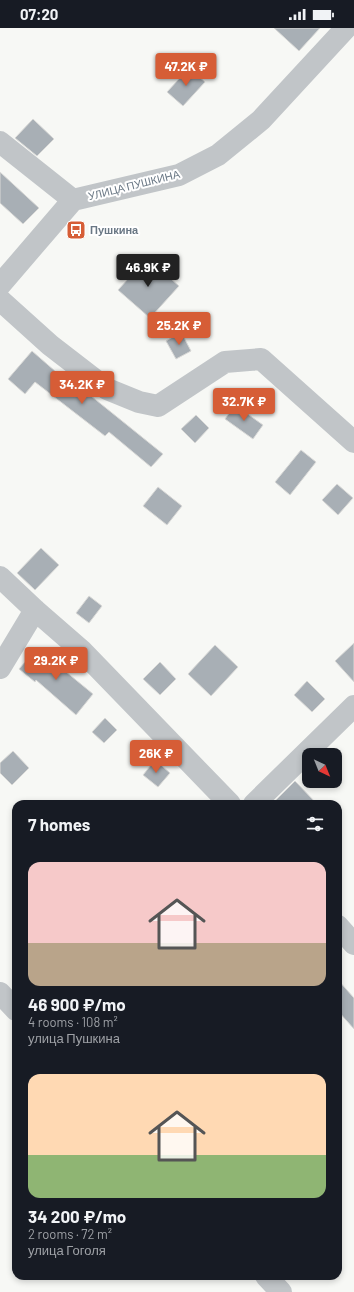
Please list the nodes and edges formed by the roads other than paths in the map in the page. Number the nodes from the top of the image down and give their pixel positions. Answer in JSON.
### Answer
{"nodes":[{"id":1,"x":346,"y":28,"type":"edge"},
{"id":2,"x":0,"y":142,"type":"edge"},
{"id":3,"x":73,"y":200,"type":"junction"},
{"id":4,"x":0,"y":285,"type":"edge"},
{"id":5,"x":0,"y":300,"type":"edge"},
{"id":6,"x":354,"y":442,"type":"edge"},
{"id":7,"x":0,"y":577,"type":"edge"},
{"id":8,"x":35,"y":610,"type":"junction"},
{"id":9,"x":0,"y":668,"type":"edge"},
{"id":10,"x":354,"y":706,"type":"edge"},
{"id":11,"x":226,"y":800,"type":"edge"},
{"id":12,"x":258,"y":800,"type":"edge"},
{"id":13,"x":342,"y":930,"type":"edge"},
{"id":14,"x":354,"y":944,"type":"edge"},
{"id":15,"x":0,"y":993,"type":"edge"},
{"id":16,"x":12,"y":1006,"type":"edge"},
{"id":17,"x":270,"y":1280,"type":"edge"},
{"id":18,"x":281,"y":1292,"type":"edge"}],
"edges":[{"from":1,"to":3,"type":"street","name":"УЛИЦА ПУШКИНА"},
{"from":2,"to":3,"type":"street"},
{"from":3,"to":4,"type":"street","name":"УЛИЦА ПУШКИНА"},
{"from":5,"to":6,"type":"street"},
{"from":7,"to":8,"type":"street"},
{"from":8,"to":9,"type":"street"},
{"from":8,"to":11,"type":"street"},
{"from":10,"to":12,"type":"street"},
{"from":13,"to":14,"type":"street"},
{"from":15,"to":16,"type":"street"},
{"from":17,"to":18,"type":"street"}]}
